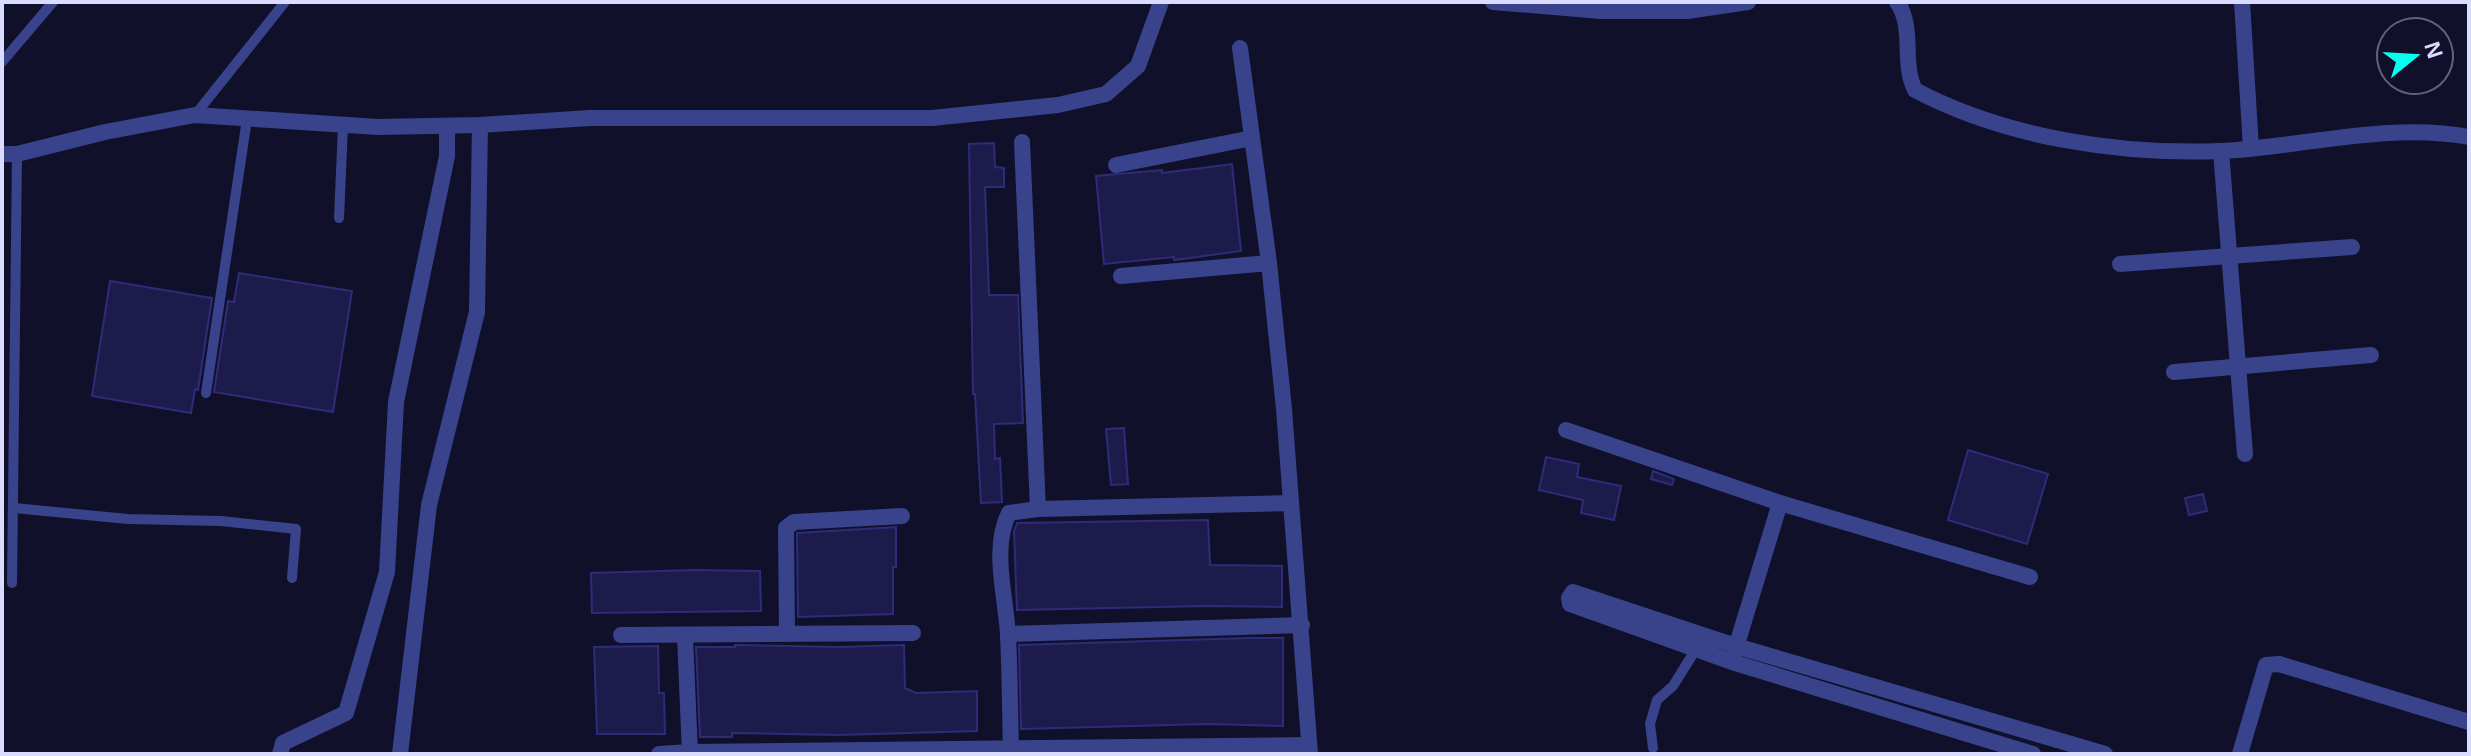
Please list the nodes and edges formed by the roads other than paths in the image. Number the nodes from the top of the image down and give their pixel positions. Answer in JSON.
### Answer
{"nodes":[{"id":1,"x":53,"y":2,"type":"edge"},
{"id":2,"x":285,"y":2,"type":"edge"},
{"id":3,"x":1161,"y":2,"type":"edge"},
{"id":4,"x":1493,"y":2,"type":"edge"},
{"id":5,"x":1748,"y":2,"type":"edge"},
{"id":6,"x":1897,"y":2,"type":"edge"},
{"id":7,"x":2242,"y":2,"type":"edge"},
{"id":8,"x":1601,"y":6,"type":"edge"},
{"id":9,"x":1688,"y":6,"type":"edge"},
{"id":10,"x":1240,"y":48,"type":"dead end"},
{"id":11,"x":2,"y":62,"type":"edge"},
{"id":12,"x":195,"y":115,"type":"junction"},
{"id":13,"x":247,"y":119,"type":"junction"},
{"id":14,"x":480,"y":125,"type":"junction"},
{"id":15,"x":343,"y":126,"type":"junction"},
{"id":16,"x":447,"y":126,"type":"junction"},
{"id":17,"x":2469,"y":137,"type":"edge"},
{"id":18,"x":1252,"y":138,"type":"junction"},
{"id":19,"x":1022,"y":142,"type":"dead end"},
{"id":20,"x":2251,"y":148,"type":"junction"},
{"id":21,"x":2221,"y":151,"type":"junction"},
{"id":22,"x":9,"y":154,"type":"edge"},
{"id":23,"x":1116,"y":165,"type":"dead end"},
{"id":24,"x":339,"y":218,"type":"dead end"},
{"id":25,"x":2352,"y":247,"type":"dead end"},
{"id":26,"x":2229,"y":257,"type":"junction"},
{"id":27,"x":1269,"y":263,"type":"junction"},
{"id":28,"x":2120,"y":264,"type":"dead end"},
{"id":29,"x":1121,"y":276,"type":"dead end"},
{"id":30,"x":2371,"y":355,"type":"dead end"},
{"id":31,"x":2238,"y":366,"type":"junction"},
{"id":32,"x":2174,"y":372,"type":"dead end"},
{"id":33,"x":206,"y":393,"type":"dead end"},
{"id":34,"x":1566,"y":430,"type":"dead end"},
{"id":35,"x":2245,"y":454,"type":"dead end"},
{"id":36,"x":1291,"y":503,"type":"junction"},
{"id":37,"x":1780,"y":503,"type":"junction"},
{"id":38,"x":14,"y":508,"type":"junction"},
{"id":39,"x":1038,"y":509,"type":"junction"},
{"id":40,"x":902,"y":516,"type":"dead end"},
{"id":41,"x":2030,"y":577,"type":"dead end"},
{"id":42,"x":292,"y":578,"type":"dead end"},
{"id":43,"x":12,"y":583,"type":"dead end"},
{"id":44,"x":1302,"y":625,"type":"junction"},
{"id":45,"x":787,"y":633,"type":"junction"},
{"id":46,"x":913,"y":633,"type":"dead end"},
{"id":47,"x":1008,"y":634,"type":"junction"},
{"id":48,"x":621,"y":635,"type":"dead end"},
{"id":49,"x":685,"y":636,"type":"junction"},
{"id":50,"x":1696,"y":649,"type":"junction"},
{"id":51,"x":1734,"y":654,"type":"junction"},
{"id":52,"x":2469,"y":722,"type":"edge"},
{"id":53,"x":1653,"y":748,"type":"dead end"},
{"id":54,"x":1310,"y":749,"type":"edge"},
{"id":55,"x":1011,"y":751,"type":"edge"},
{"id":56,"x":2082,"y":751,"type":"edge"},
{"id":57,"x":690,"y":753,"type":"edge"},
{"id":58,"x":280,"y":754,"type":"edge"},
{"id":59,"x":400,"y":754,"type":"edge"},
{"id":60,"x":659,"y":754,"type":"edge"},
{"id":61,"x":2033,"y":754,"type":"edge"},
{"id":62,"x":2105,"y":754,"type":"edge"},
{"id":63,"x":2240,"y":754,"type":"edge"}],
"edges":[{"from":1,"to":11,"type":"lane"},
{"from":2,"to":12,"type":"lane"},
{"from":3,"to":14,"type":"street"},
{"from":4,"to":8,"type":"street"},
{"from":5,"to":9,"type":"street"},
{"from":6,"to":21,"type":"street"},
{"from":7,"to":20,"type":"street"},
{"from":8,"to":9,"type":"street"},
{"from":10,"to":18,"type":"street"},
{"from":12,"to":13,"type":"street"},
{"from":12,"to":22,"type":"street"},
{"from":13,"to":15,"type":"street"},
{"from":13,"to":33,"type":"lane"},
{"from":14,"to":16,"type":"street"},
{"from":14,"to":59,"type":"street"},
{"from":15,"to":16,"type":"street"},
{"from":15,"to":24,"type":"lane"},
{"from":16,"to":58,"type":"street"},
{"from":17,"to":20,"type":"street"},
{"from":18,"to":23,"type":"street"},
{"from":18,"to":27,"type":"street"},
{"from":19,"to":39,"type":"street"},
{"from":20,"to":21,"type":"street"},
{"from":21,"to":26,"type":"street"},
{"from":22,"to":38,"type":"lane"},
{"from":25,"to":26,"type":"street"},
{"from":26,"to":28,"type":"street"},
{"from":26,"to":31,"type":"street"},
{"from":27,"to":29,"type":"street"},
{"from":27,"to":36,"type":"street"},
{"from":30,"to":31,"type":"street"},
{"from":31,"to":32,"type":"street"},
{"from":31,"to":35,"type":"street"},
{"from":34,"to":37,"type":"street"},
{"from":36,"to":39,"type":"street"},
{"from":36,"to":44,"type":"street"},
{"from":37,"to":41,"type":"street"},
{"from":37,"to":51,"type":"street"},
{"from":38,"to":42,"type":"lane"},
{"from":38,"to":43,"type":"lane"},
{"from":39,"to":47,"type":"street"},
{"from":40,"to":45,"type":"street"},
{"from":44,"to":47,"type":"street"},
{"from":44,"to":54,"type":"street"},
{"from":45,"to":46,"type":"street"},
{"from":45,"to":49,"type":"street"},
{"from":47,"to":55,"type":"street"},
{"from":48,"to":49,"type":"street"},
{"from":49,"to":57,"type":"street"},
{"from":50,"to":51,"type":"street"},
{"from":50,"to":51,"type":"street"},
{"from":50,"to":53,"type":"lane"},
{"from":51,"to":56,"type":"street"},
{"from":51,"to":61,"type":"street"},
{"from":52,"to":63,"type":"street"},
{"from":54,"to":55,"type":"street"},
{"from":55,"to":57,"type":"street"},
{"from":56,"to":62,"type":"street"},
{"from":57,"to":60,"type":"street"}]}
